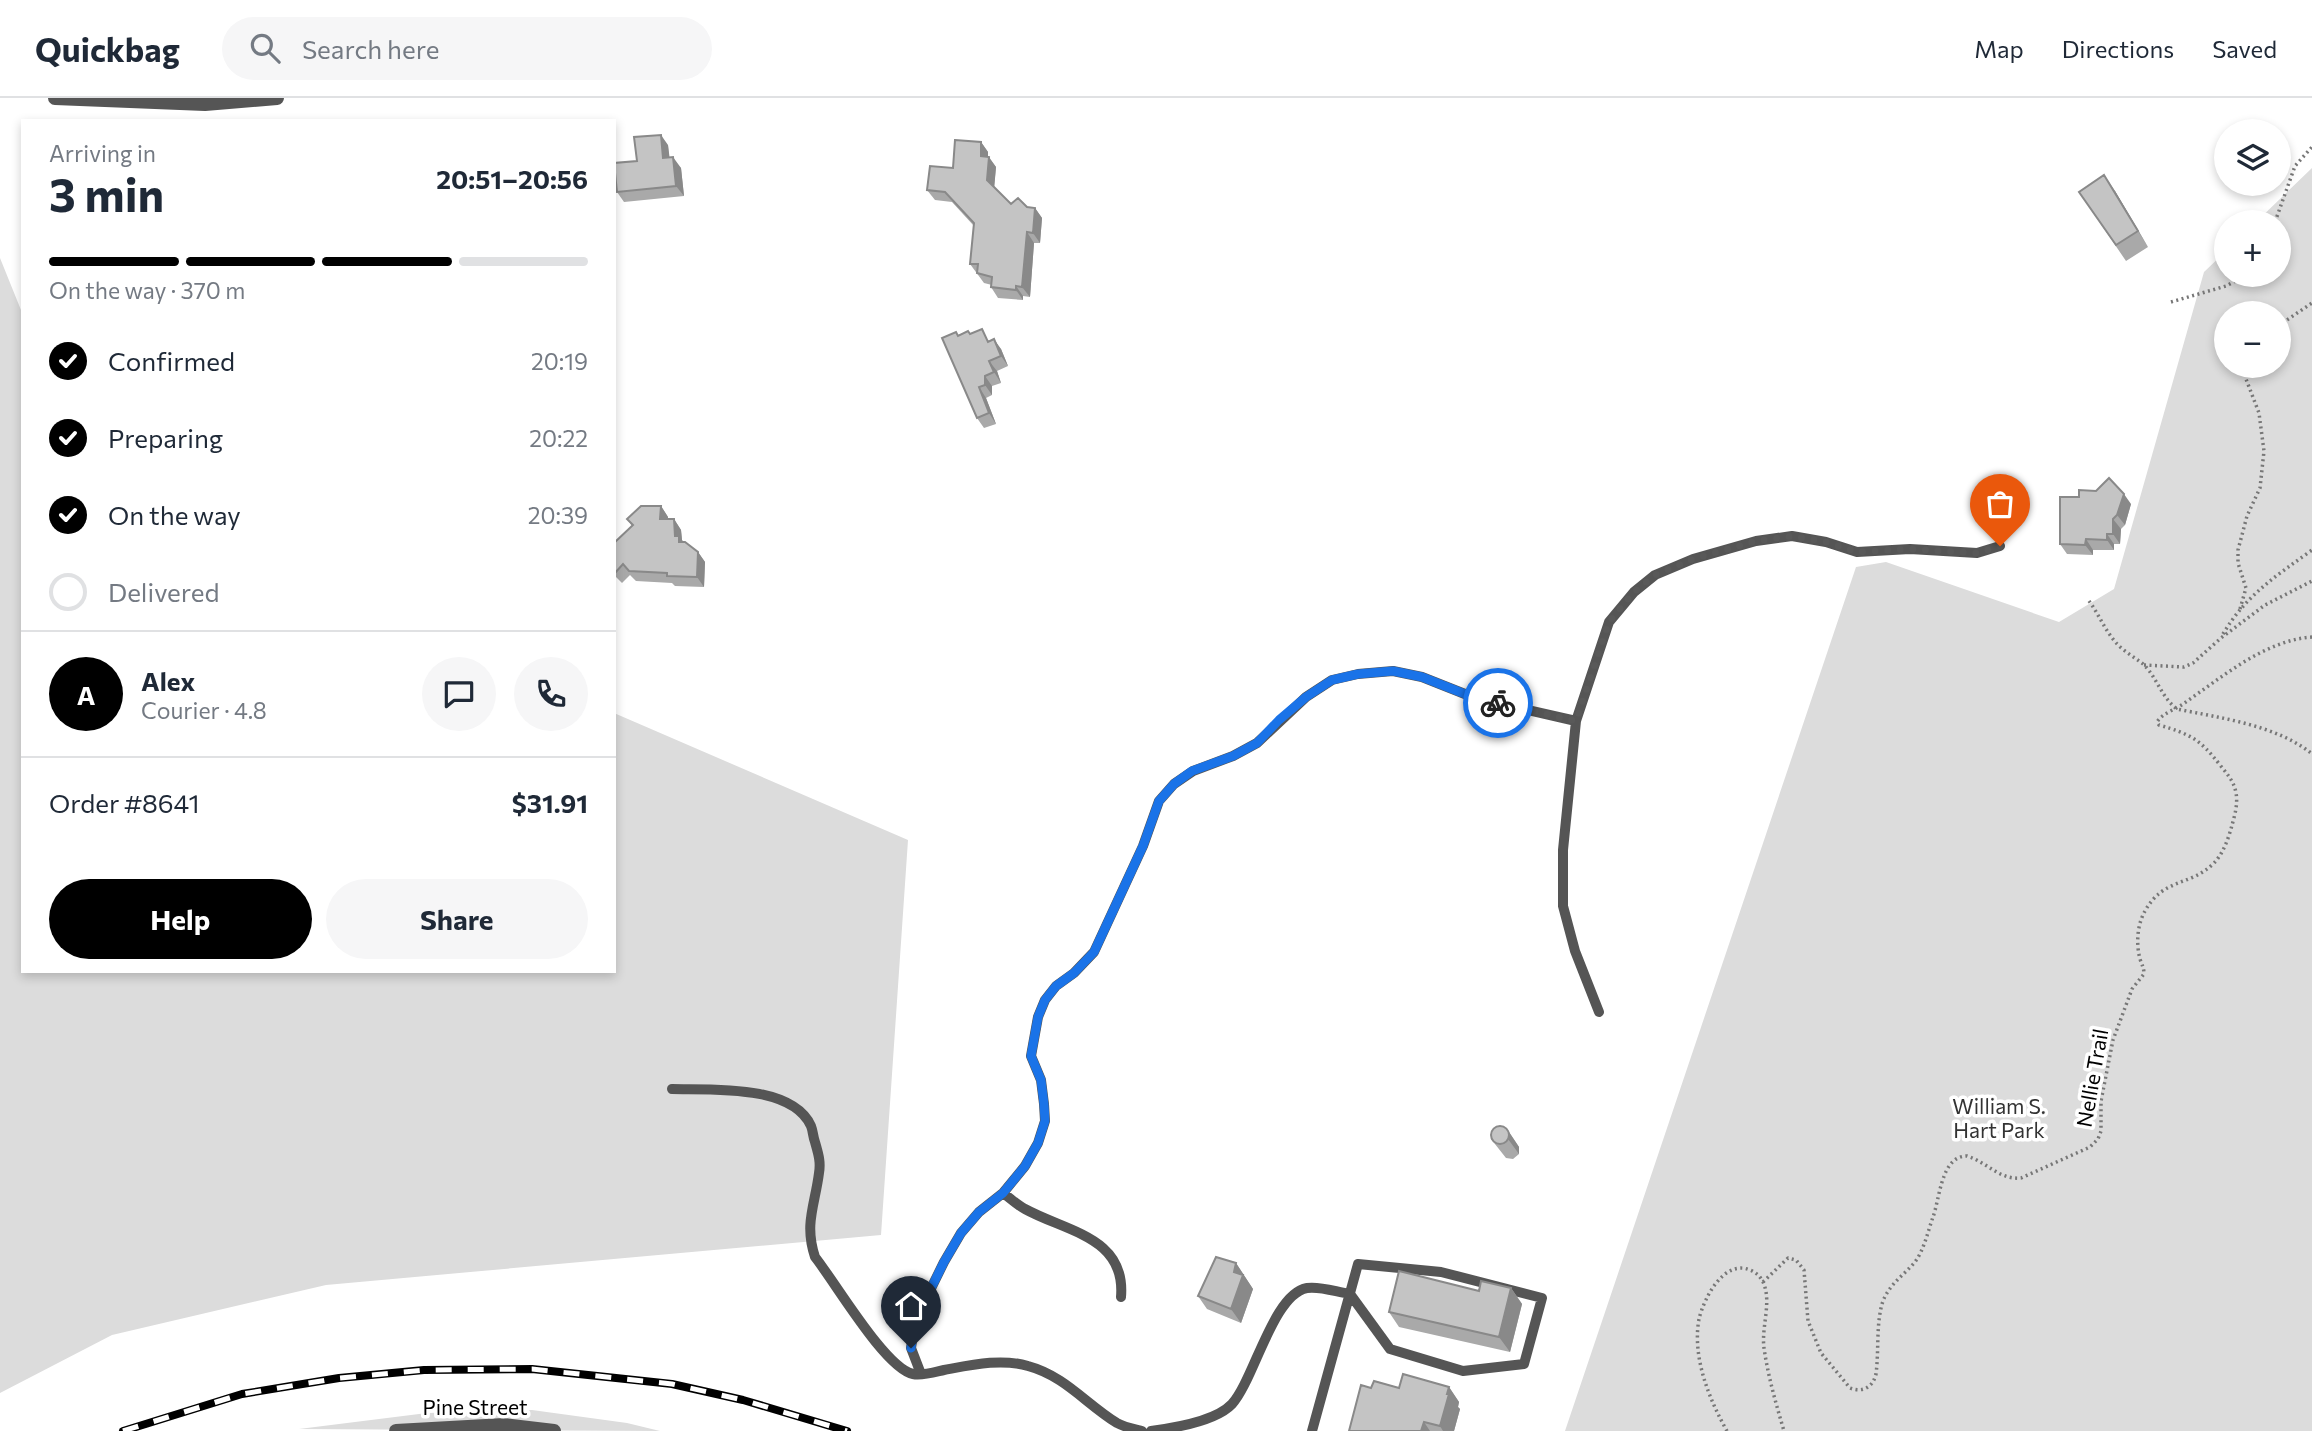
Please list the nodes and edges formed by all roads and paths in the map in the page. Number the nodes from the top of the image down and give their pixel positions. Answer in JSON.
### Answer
{"nodes":[{"id":1,"x":55,"y":98,"type":"edge"},
{"id":2,"x":277,"y":98,"type":"edge"},
{"id":3,"x":2312,"y":147,"type":"edge"},
{"id":4,"x":2279,"y":210,"type":"edge"},
{"id":5,"x":2223,"y":287,"type":"edge"},
{"id":6,"x":2171,"y":302,"type":"dead end"},
{"id":7,"x":2312,"y":303,"type":"edge"},
{"id":8,"x":2291,"y":317,"type":"edge"},
{"id":9,"x":2246,"y":378,"type":"edge"},
{"id":10,"x":2000,"y":546,"type":"dead end"},
{"id":11,"x":2312,"y":550,"type":"edge"},
{"id":12,"x":2312,"y":581,"type":"edge"},
{"id":13,"x":2089,"y":601,"type":"dead end"},
{"id":14,"x":2240,"y":609,"type":"junction"},
{"id":15,"x":2312,"y":637,"type":"edge"},
{"id":16,"x":2221,"y":638,"type":"junction"},
{"id":17,"x":2144,"y":665,"type":"junction"},
{"id":18,"x":2177,"y":709,"type":"junction"},
{"id":19,"x":1576,"y":721,"type":"junction"},
{"id":20,"x":2312,"y":754,"type":"edge"},
{"id":21,"x":1599,"y":1012,"type":"dead end"},
{"id":22,"x":672,"y":1089,"type":"dead end"},
{"id":23,"x":1003,"y":1193,"type":"junction"},
{"id":24,"x":1763,"y":1282,"type":"junction"},
{"id":25,"x":1350,"y":1294,"type":"junction"},
{"id":26,"x":1121,"y":1297,"type":"dead end"},
{"id":27,"x":921,"y":1374,"type":"junction"},
{"id":28,"x":396,"y":1431,"type":"edge"},
{"id":29,"x":554,"y":1431,"type":"edge"},
{"id":30,"x":1142,"y":1431,"type":"edge"},
{"id":31,"x":1151,"y":1431,"type":"edge"},
{"id":32,"x":1312,"y":1431,"type":"edge"},
{"id":33,"x":1727,"y":1431,"type":"edge"},
{"id":34,"x":1784,"y":1431,"type":"edge"}],
"edges":[{"from":1,"to":2,"type":"street"},
{"from":3,"to":4,"type":"path"},
{"from":5,"to":6,"type":"path"},
{"from":7,"to":8,"type":"path"},
{"from":9,"to":14,"type":"path"},
{"from":10,"to":19,"type":"lane"},
{"from":11,"to":14,"type":"path"},
{"from":12,"to":16,"type":"path"},
{"from":13,"to":17,"type":"path"},
{"from":14,"to":16,"type":"path"},
{"from":15,"to":18,"type":"path","name":"Nellie Trail"},
{"from":16,"to":17,"type":"path"},
{"from":17,"to":18,"type":"path"},
{"from":18,"to":20,"type":"path"},
{"from":18,"to":24,"type":"path","name":"Nellie Trail"},
{"from":19,"to":21,"type":"lane"},
{"from":19,"to":23,"type":"lane"},
{"from":22,"to":27,"type":"lane"},
{"from":23,"to":26,"type":"lane"},
{"from":23,"to":27,"type":"lane"},
{"from":24,"to":33,"type":"path"},
{"from":24,"to":34,"type":"path"},
{"from":25,"to":25,"type":"lane"},
{"from":25,"to":31,"type":"lane"},
{"from":25,"to":32,"type":"lane"},
{"from":27,"to":30,"type":"lane"},
{"from":28,"to":29,"type":"street","name":"Pine Street"}]}
